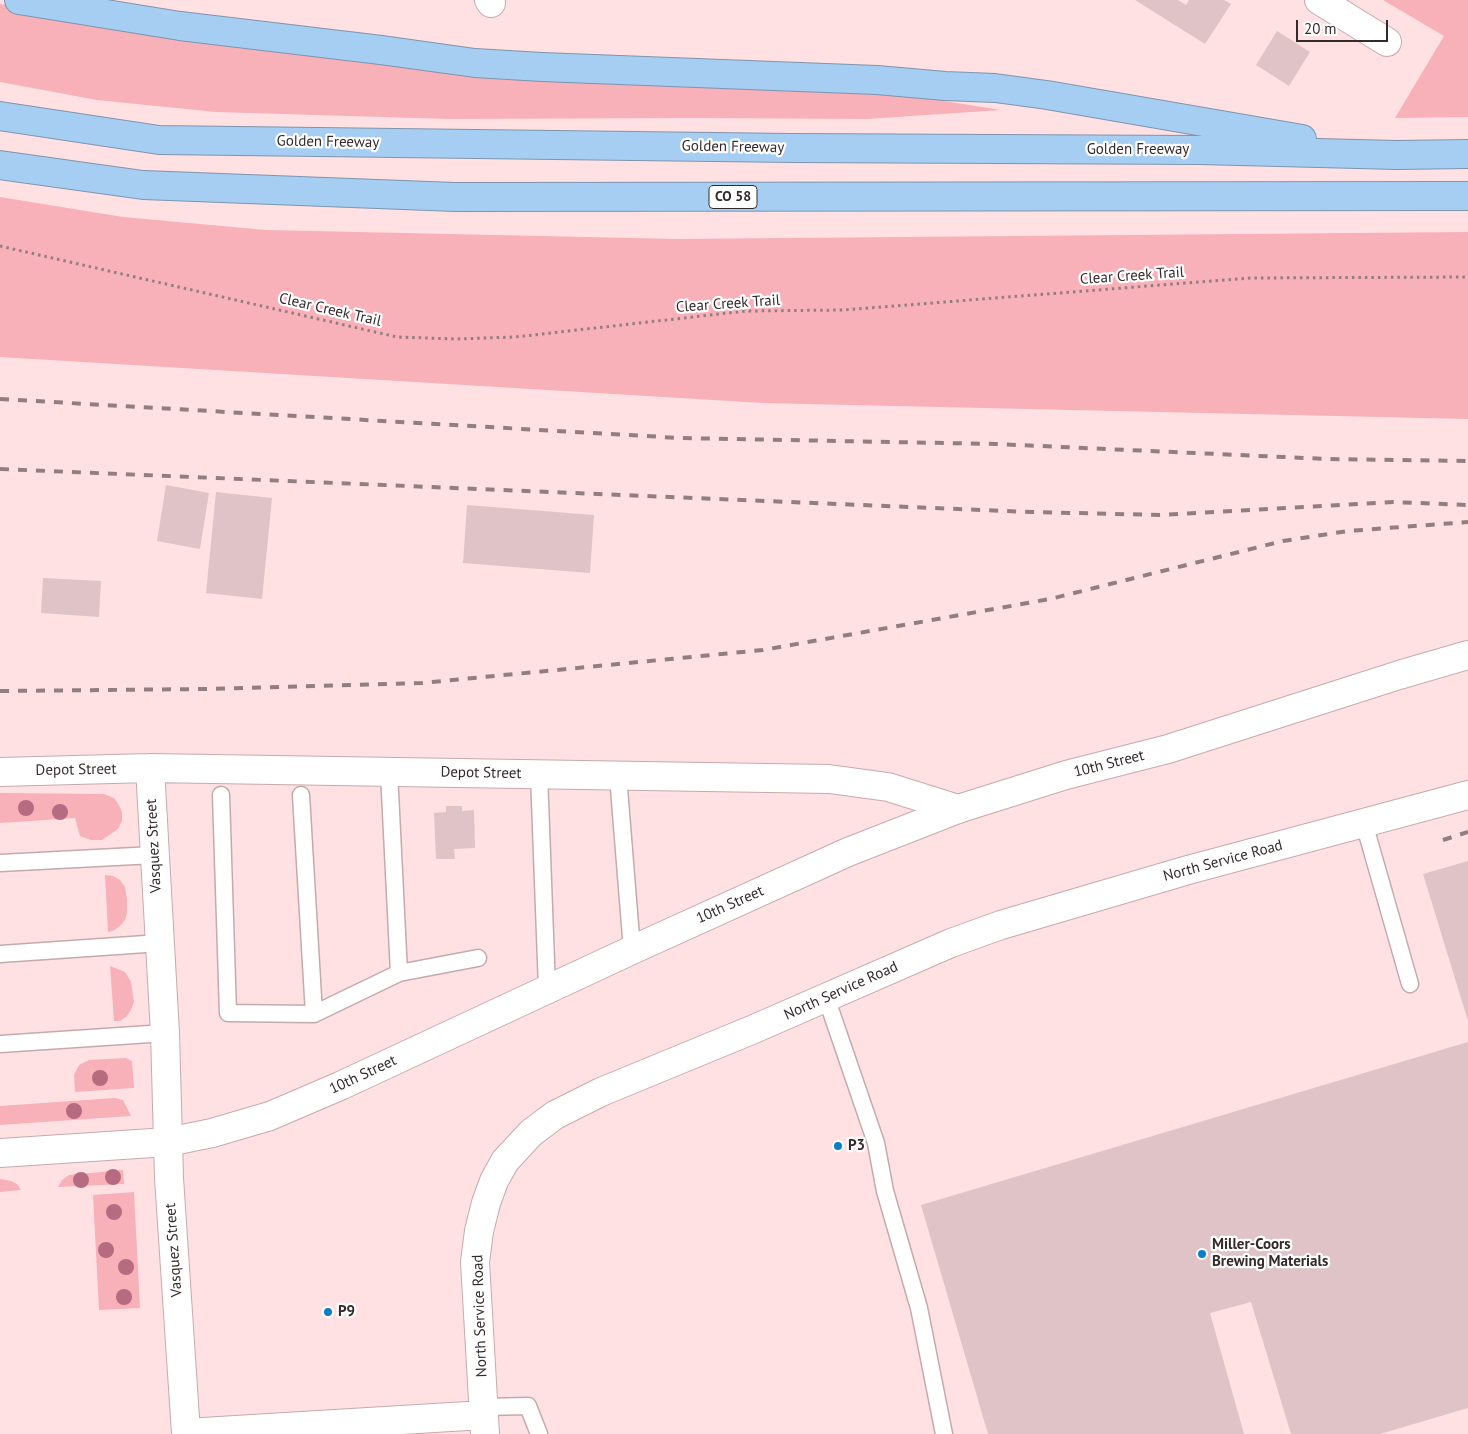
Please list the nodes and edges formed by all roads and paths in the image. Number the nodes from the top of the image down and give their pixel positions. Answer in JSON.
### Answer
{"nodes":[{"id":1,"x":19,"y":0,"type":"edge"},
{"id":2,"x":1319,"y":0,"type":"edge"},
{"id":3,"x":1387,"y":42,"type":"dead end"},
{"id":4,"x":0,"y":116,"type":"edge"},
{"id":5,"x":1468,"y":154,"type":"edge"},
{"id":6,"x":1397,"y":155,"type":"junction"},
{"id":7,"x":0,"y":165,"type":"edge"},
{"id":8,"x":1468,"y":196,"type":"edge"},
{"id":9,"x":0,"y":246,"type":"edge"},
{"id":10,"x":1468,"y":277,"type":"edge"},
{"id":11,"x":1468,"y":655,"type":"edge"},
{"id":12,"x":150,"y":768,"type":"junction"},
{"id":13,"x":0,"y":772,"type":"edge"},
{"id":14,"x":389,"y":772,"type":"junction"},
{"id":15,"x":539,"y":774,"type":"junction"},
{"id":16,"x":618,"y":776,"type":"junction"},
{"id":17,"x":221,"y":795,"type":"dead end"},
{"id":18,"x":300,"y":795,"type":"dead end"},
{"id":19,"x":1468,"y":796,"type":"edge"},
{"id":20,"x":958,"y":809,"type":"junction"},
{"id":21,"x":1364,"y":823,"type":"junction"},
{"id":22,"x":154,"y":855,"type":"junction"},
{"id":23,"x":0,"y":863,"type":"edge"},
{"id":24,"x":160,"y":943,"type":"junction"},
{"id":25,"x":632,"y":950,"type":"junction"},
{"id":26,"x":0,"y":954,"type":"edge"},
{"id":27,"x":478,"y":958,"type":"dead end"},
{"id":28,"x":399,"y":974,"type":"junction"},
{"id":29,"x":1410,"y":984,"type":"dead end"},
{"id":30,"x":547,"y":989,"type":"junction"},
{"id":31,"x":826,"y":997,"type":"junction"},
{"id":32,"x":314,"y":1014,"type":"junction"},
{"id":33,"x":165,"y":1033,"type":"junction"},
{"id":34,"x":0,"y":1044,"type":"edge"},
{"id":35,"x":168,"y":1142,"type":"junction"},
{"id":36,"x":0,"y":1153,"type":"edge"},
{"id":37,"x":484,"y":1419,"type":"edge"},
{"id":38,"x":539,"y":1434,"type":"edge"},
{"id":39,"x":944,"y":1434,"type":"edge"}],
"edges":[{"from":1,"to":6,"type":"highway"},
{"from":2,"to":3,"type":"street"},
{"from":4,"to":6,"type":"highway","name":"Golden Freeway"},
{"from":5,"to":6,"type":"highway","name":"Golden Freeway"},
{"from":7,"to":8,"type":"highway","number":"CO 58"},
{"from":9,"to":10,"type":"path","name":"Clear Creek Trail"},
{"from":11,"to":20,"type":"street","name":"10th Street"},
{"from":12,"to":13,"type":"street","name":"Depot Street"},
{"from":12,"to":14,"type":"street","name":"Depot Street"},
{"from":12,"to":22,"type":"street","name":"Vasquez Street"},
{"from":14,"to":15,"type":"street","name":"Depot Street"},
{"from":14,"to":28,"type":"lane"},
{"from":15,"to":16,"type":"street","name":"Depot Street"},
{"from":15,"to":30,"type":"lane"},
{"from":16,"to":20,"type":"street","name":"Depot Street"},
{"from":16,"to":25,"type":"lane"},
{"from":17,"to":32,"type":"lane"},
{"from":18,"to":32,"type":"lane"},
{"from":19,"to":21,"type":"street","name":"North Service Road"},
{"from":20,"to":25,"type":"street","name":"10th Street"},
{"from":21,"to":29,"type":"lane"},
{"from":21,"to":31,"type":"street","name":"North Service Road"},
{"from":22,"to":23,"type":"lane"},
{"from":22,"to":24,"type":"street","name":"Vasquez Street"},
{"from":24,"to":26,"type":"lane"},
{"from":24,"to":33,"type":"street","name":"Vasquez Street"},
{"from":25,"to":30,"type":"street","name":"10th Street"},
{"from":27,"to":28,"type":"lane"},
{"from":28,"to":32,"type":"lane"},
{"from":30,"to":35,"type":"street","name":"10th Street"},
{"from":31,"to":37,"type":"street","name":"North Service Road"},
{"from":31,"to":39,"type":"lane"},
{"from":33,"to":34,"type":"lane"},
{"from":33,"to":35,"type":"street","name":"Vasquez Street"},
{"from":35,"to":36,"type":"street","name":"10th Street"},
{"from":35,"to":37,"type":"street","name":"Vasquez Street"},
{"from":37,"to":38,"type":"lane"}]}
